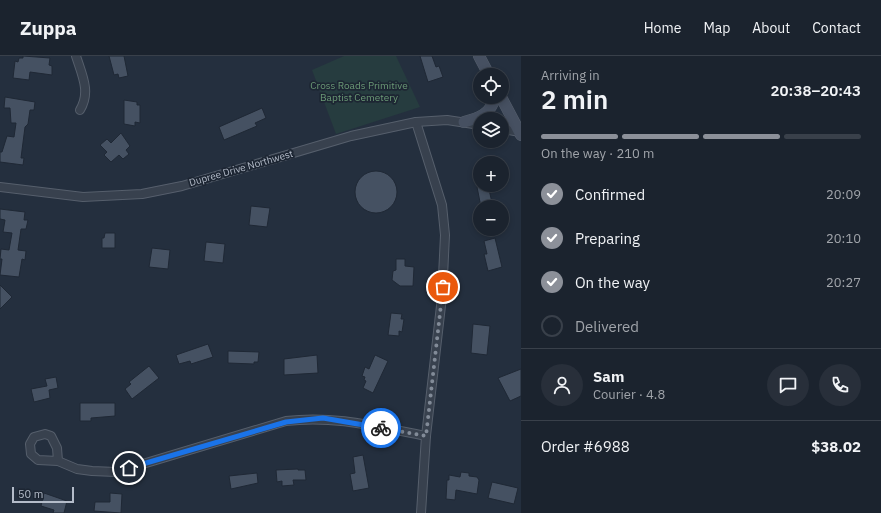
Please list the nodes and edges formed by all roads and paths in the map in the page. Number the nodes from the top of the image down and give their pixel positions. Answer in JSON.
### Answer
{"nodes":[{"id":1,"x":76,"y":56,"type":"edge"},
{"id":2,"x":478,"y":56,"type":"edge"},
{"id":3,"x":485,"y":68,"type":"edge"},
{"id":4,"x":492,"y":104,"type":"edge"},
{"id":5,"x":505,"y":104,"type":"edge"},
{"id":6,"x":80,"y":110,"type":"dead end"},
{"id":7,"x":416,"y":122,"type":"junction"},
{"id":8,"x":464,"y":122,"type":"junction"},
{"id":9,"x":473,"y":124,"type":"edge"},
{"id":10,"x":509,"y":130,"type":"edge"},
{"id":11,"x":521,"y":133,"type":"edge"},
{"id":12,"x":0,"y":187,"type":"edge"},
{"id":13,"x":426,"y":436,"type":"junction"},
{"id":14,"x":58,"y":461,"type":"dead end"},
{"id":15,"x":421,"y":513,"type":"edge"}],
"edges":[{"from":1,"to":6,"type":"street"},
{"from":2,"to":3,"type":"street"},
{"from":4,"to":8,"type":"street"},
{"from":5,"to":11,"type":"street"},
{"from":7,"to":8,"type":"street","name":"Dupree Drive Northwest"},
{"from":7,"to":12,"type":"street","name":"Dupree Drive Northwest"},
{"from":7,"to":13,"type":"street"},
{"from":8,"to":9,"type":"street","name":"Dupree Drive Northwest"},
{"from":10,"to":11,"type":"street"},
{"from":13,"to":14,"type":"street"},
{"from":13,"to":15,"type":"street"}]}
